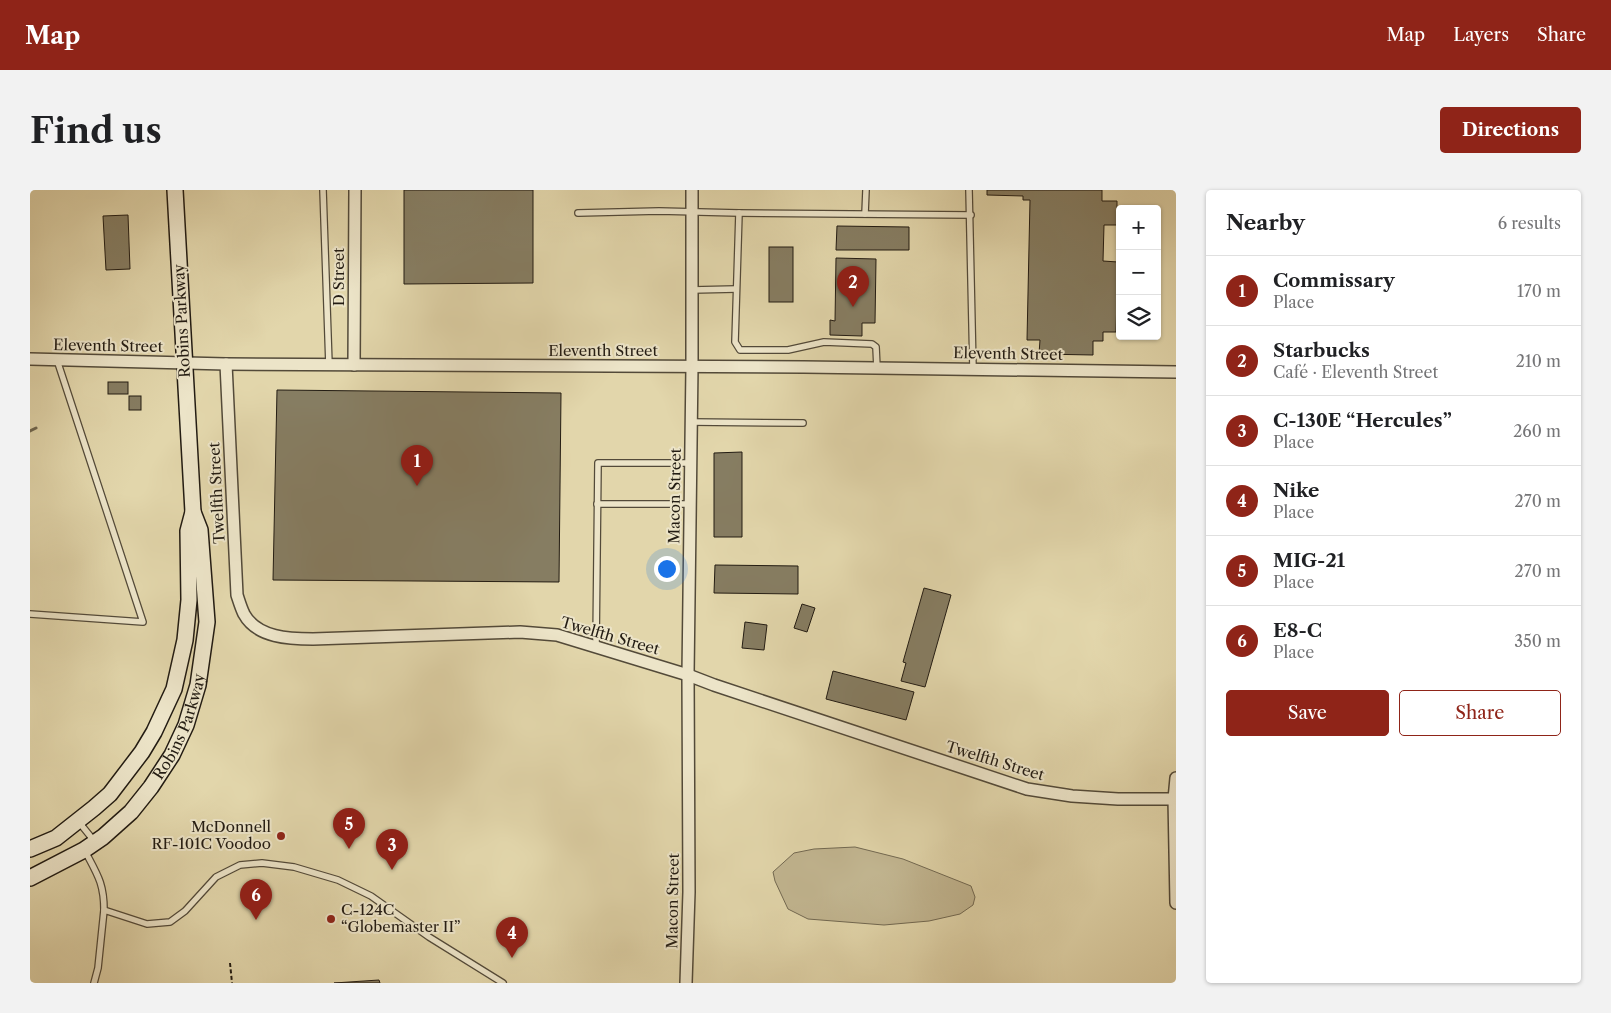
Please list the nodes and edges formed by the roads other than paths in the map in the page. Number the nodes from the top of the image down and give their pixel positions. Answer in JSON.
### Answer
{"nodes":[{"id":1,"x":174,"y":190,"type":"edge"},
{"id":2,"x":323,"y":190,"type":"edge"},
{"id":3,"x":355,"y":190,"type":"edge"},
{"id":4,"x":692,"y":190,"type":"edge"},
{"id":5,"x":866,"y":190,"type":"edge"},
{"id":6,"x":969,"y":190,"type":"edge"},
{"id":7,"x":578,"y":213,"type":"dead end"},
{"id":8,"x":692,"y":213,"type":"junction"},
{"id":9,"x":739,"y":213,"type":"junction"},
{"id":10,"x":865,"y":214,"type":"junction"},
{"id":11,"x":970,"y":215,"type":"junction"},
{"id":12,"x":736,"y":289,"type":"junction"},
{"id":13,"x":692,"y":290,"type":"junction"},
{"id":14,"x":30,"y":359,"type":"edge"},
{"id":15,"x":56,"y":360,"type":"junction"},
{"id":16,"x":185,"y":363,"type":"junction"},
{"id":17,"x":226,"y":364,"type":"junction"},
{"id":18,"x":329,"y":365,"type":"junction"},
{"id":19,"x":354,"y":365,"type":"junction"},
{"id":20,"x":692,"y":366,"type":"junction"},
{"id":21,"x":877,"y":368,"type":"junction"},
{"id":22,"x":973,"y":369,"type":"junction"},
{"id":23,"x":1176,"y":372,"type":"edge"},
{"id":24,"x":691,"y":422,"type":"junction"},
{"id":25,"x":803,"y":423,"type":"dead end"},
{"id":26,"x":691,"y":463,"type":"junction"},
{"id":27,"x":597,"y":504,"type":"junction"},
{"id":28,"x":690,"y":504,"type":"junction"},
{"id":29,"x":193,"y":512,"type":"junction"},
{"id":30,"x":30,"y":614,"type":"edge"},
{"id":31,"x":186,"y":628,"type":"junction"},
{"id":32,"x":206,"y":632,"type":"junction"},
{"id":33,"x":596,"y":646,"type":"junction"},
{"id":34,"x":688,"y":675,"type":"junction"},
{"id":35,"x":163,"y":712,"type":"junction"},
{"id":36,"x":186,"y":724,"type":"junction"},
{"id":37,"x":1176,"y":778,"type":"edge"},
{"id":38,"x":1175,"y":799,"type":"edge"},
{"id":39,"x":78,"y":821,"type":"junction"},
{"id":40,"x":89,"y":846,"type":"junction"},
{"id":41,"x":30,"y":849,"type":"edge"},
{"id":42,"x":30,"y":878,"type":"edge"},
{"id":43,"x":1176,"y":904,"type":"edge"},
{"id":44,"x":104,"y":910,"type":"junction"},
{"id":45,"x":94,"y":983,"type":"edge"},
{"id":46,"x":503,"y":983,"type":"edge"},
{"id":47,"x":686,"y":983,"type":"edge"}],
"edges":[{"from":1,"to":16,"type":"street","name":"Robins Parkway"},
{"from":2,"to":18,"type":"lane"},
{"from":3,"to":19,"type":"street","name":"D Street"},
{"from":4,"to":8,"type":"street","name":"Macon Street"},
{"from":5,"to":10,"type":"lane"},
{"from":6,"to":11,"type":"lane"},
{"from":7,"to":8,"type":"lane"},
{"from":8,"to":9,"type":"lane"},
{"from":8,"to":13,"type":"street","name":"Macon Street"},
{"from":9,"to":10,"type":"lane"},
{"from":9,"to":12,"type":"lane"},
{"from":10,"to":11,"type":"lane"},
{"from":11,"to":22,"type":"lane"},
{"from":12,"to":13,"type":"lane"},
{"from":12,"to":21,"type":"lane"},
{"from":13,"to":20,"type":"street","name":"Macon Street"},
{"from":14,"to":15,"type":"street","name":"Eleventh Street"},
{"from":15,"to":16,"type":"street","name":"Eleventh Street"},
{"from":15,"to":30,"type":"lane"},
{"from":16,"to":17,"type":"street","name":"Eleventh Street"},
{"from":16,"to":29,"type":"street","name":"Robins Parkway"},
{"from":17,"to":18,"type":"street","name":"Eleventh Street"},
{"from":17,"to":33,"type":"street","name":"Twelfth Street"},
{"from":18,"to":19,"type":"street","name":"Eleventh Street"},
{"from":19,"to":20,"type":"street","name":"Eleventh Street"},
{"from":20,"to":21,"type":"street","name":"Eleventh Street"},
{"from":20,"to":24,"type":"street","name":"Macon Street"},
{"from":21,"to":22,"type":"street","name":"Eleventh Street"},
{"from":22,"to":23,"type":"street","name":"Eleventh Street"},
{"from":24,"to":25,"type":"lane"},
{"from":24,"to":26,"type":"street","name":"Macon Street"},
{"from":26,"to":27,"type":"lane"},
{"from":26,"to":28,"type":"street","name":"Macon Street"},
{"from":27,"to":28,"type":"lane"},
{"from":27,"to":33,"type":"lane"},
{"from":28,"to":34,"type":"street","name":"Macon Street"},
{"from":29,"to":31,"type":"street","name":"Robins Parkway"},
{"from":29,"to":32,"type":"street","name":"Robins Parkway"},
{"from":31,"to":32,"type":"street"},
{"from":31,"to":35,"type":"street","name":"Robins Parkway"},
{"from":32,"to":36,"type":"street","name":"Robins Parkway"},
{"from":33,"to":34,"type":"street","name":"Twelfth Street"},
{"from":34,"to":38,"type":"street","name":"Twelfth Street"},
{"from":34,"to":47,"type":"street","name":"Macon Street"},
{"from":35,"to":36,"type":"street"},
{"from":35,"to":39,"type":"street","name":"Robins Parkway"},
{"from":36,"to":40,"type":"street","name":"Robins Parkway"},
{"from":37,"to":38,"type":"street"},
{"from":38,"to":43,"type":"street"},
{"from":39,"to":40,"type":"lane"},
{"from":39,"to":41,"type":"street","name":"Robins Parkway"},
{"from":40,"to":42,"type":"street","name":"Robins Parkway"},
{"from":40,"to":44,"type":"lane"},
{"from":44,"to":45,"type":"lane"},
{"from":44,"to":46,"type":"lane"}]}
